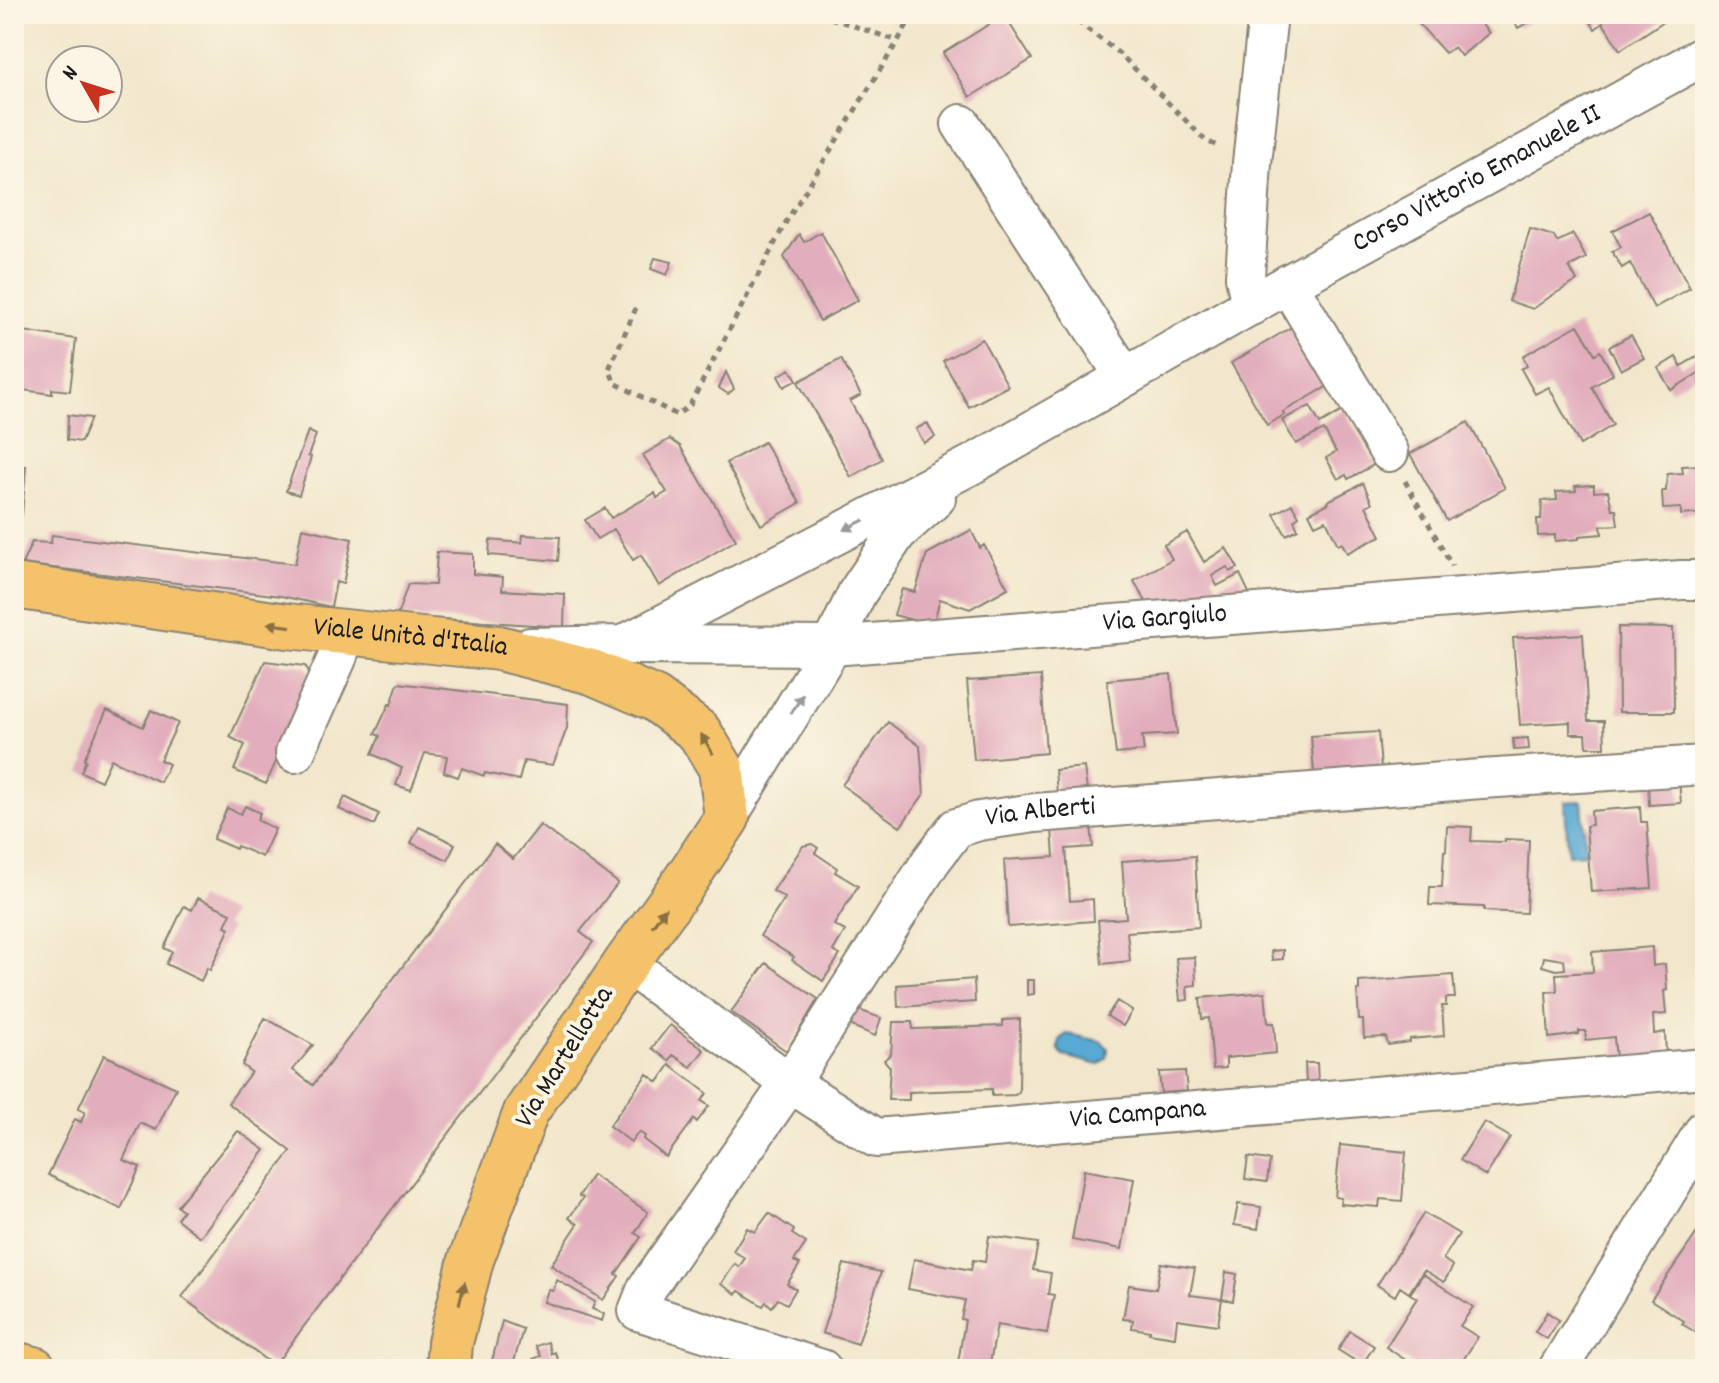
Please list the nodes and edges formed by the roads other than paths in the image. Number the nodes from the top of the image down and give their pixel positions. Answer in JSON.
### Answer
{"nodes":[{"id":1,"x":1268,"y":14,"type":"edge"},
{"id":2,"x":1705,"y":55,"type":"edge"},
{"id":3,"x":961,"y":124,"type":"dead end"},
{"id":4,"x":1288,"y":284,"type":"junction"},
{"id":5,"x":1251,"y":306,"type":"junction"},
{"id":6,"x":1125,"y":377,"type":"junction"},
{"id":7,"x":1389,"y":452,"type":"road end"},
{"id":8,"x":973,"y":464,"type":"junction"},
{"id":9,"x":1705,"y":580,"type":"edge"},
{"id":10,"x":14,"y":586,"type":"edge"},
{"id":11,"x":345,"y":632,"type":"junction"},
{"id":12,"x":623,"y":645,"type":"junction"},
{"id":13,"x":832,"y":646,"type":"junction"},
{"id":14,"x":499,"y":648,"type":"junction"},
{"id":15,"x":295,"y":753,"type":"dead end"},
{"id":16,"x":1705,"y":765,"type":"edge"},
{"id":17,"x":727,"y":818,"type":"junction"},
{"id":18,"x":626,"y":963,"type":"junction"},
{"id":19,"x":1705,"y":1068,"type":"edge"},
{"id":20,"x":790,"y":1083,"type":"junction"},
{"id":21,"x":1705,"y":1129,"type":"edge"},
{"id":22,"x":14,"y":1364,"type":"edge"},
{"id":23,"x":34,"y":1369,"type":"edge"},
{"id":24,"x":448,"y":1369,"type":"edge"},
{"id":25,"x":822,"y":1369,"type":"edge"},
{"id":26,"x":1558,"y":1369,"type":"edge"}],
"edges":[{"from":1,"to":5,"type":"street"},
{"from":2,"to":4,"type":"street","name":"Corso Vittorio Emanuele II"},
{"from":3,"to":6,"type":"street"},
{"from":4,"to":5,"type":"street","name":"Corso Vittorio Emanuele II"},
{"from":4,"to":7,"type":"street"},
{"from":5,"to":6,"type":"street","name":"Corso Vittorio Emanuele II"},
{"from":6,"to":8,"type":"street","name":"Corso Vittorio Emanuele II"},
{"from":8,"to":12,"type":"street","one_way":true},
{"from":8,"to":13,"type":"street"},
{"from":9,"to":13,"type":"street","name":"Via Gargiulo"},
{"from":11,"to":10,"type":"main road","name":"Viale Unità d'Italia","one_way":true},
{"from":11,"to":14,"type":"main road","name":"Viale Unità d'Italia"},
{"from":11,"to":15,"type":"street","name":"Viale Unità d'Italia"},
{"from":12,"to":13,"type":"street","name":"Via Gargiulo"},
{"from":12,"to":14,"type":"street","name":"Via Gargiulo"},
{"from":17,"to":13,"type":"street","one_way":true},
{"from":17,"to":14,"type":"main road","name":"Viale Unità d'Italia","one_way":true},
{"from":16,"to":20,"type":"street","name":"Via Alberti"},
{"from":18,"to":17,"type":"main road","name":"Via Martellotta","one_way":true},
{"from":18,"to":20,"type":"street","name":"Via Campana"},
{"from":24,"to":18,"type":"main road","name":"Via Martellotta","one_way":true},
{"from":19,"to":20,"type":"street","name":"Via Campana"},
{"from":20,"to":25,"type":"street","name":"Via Alberti"},
{"from":21,"to":26,"type":"street"},
{"from":22,"to":23,"type":"main road"}]}
